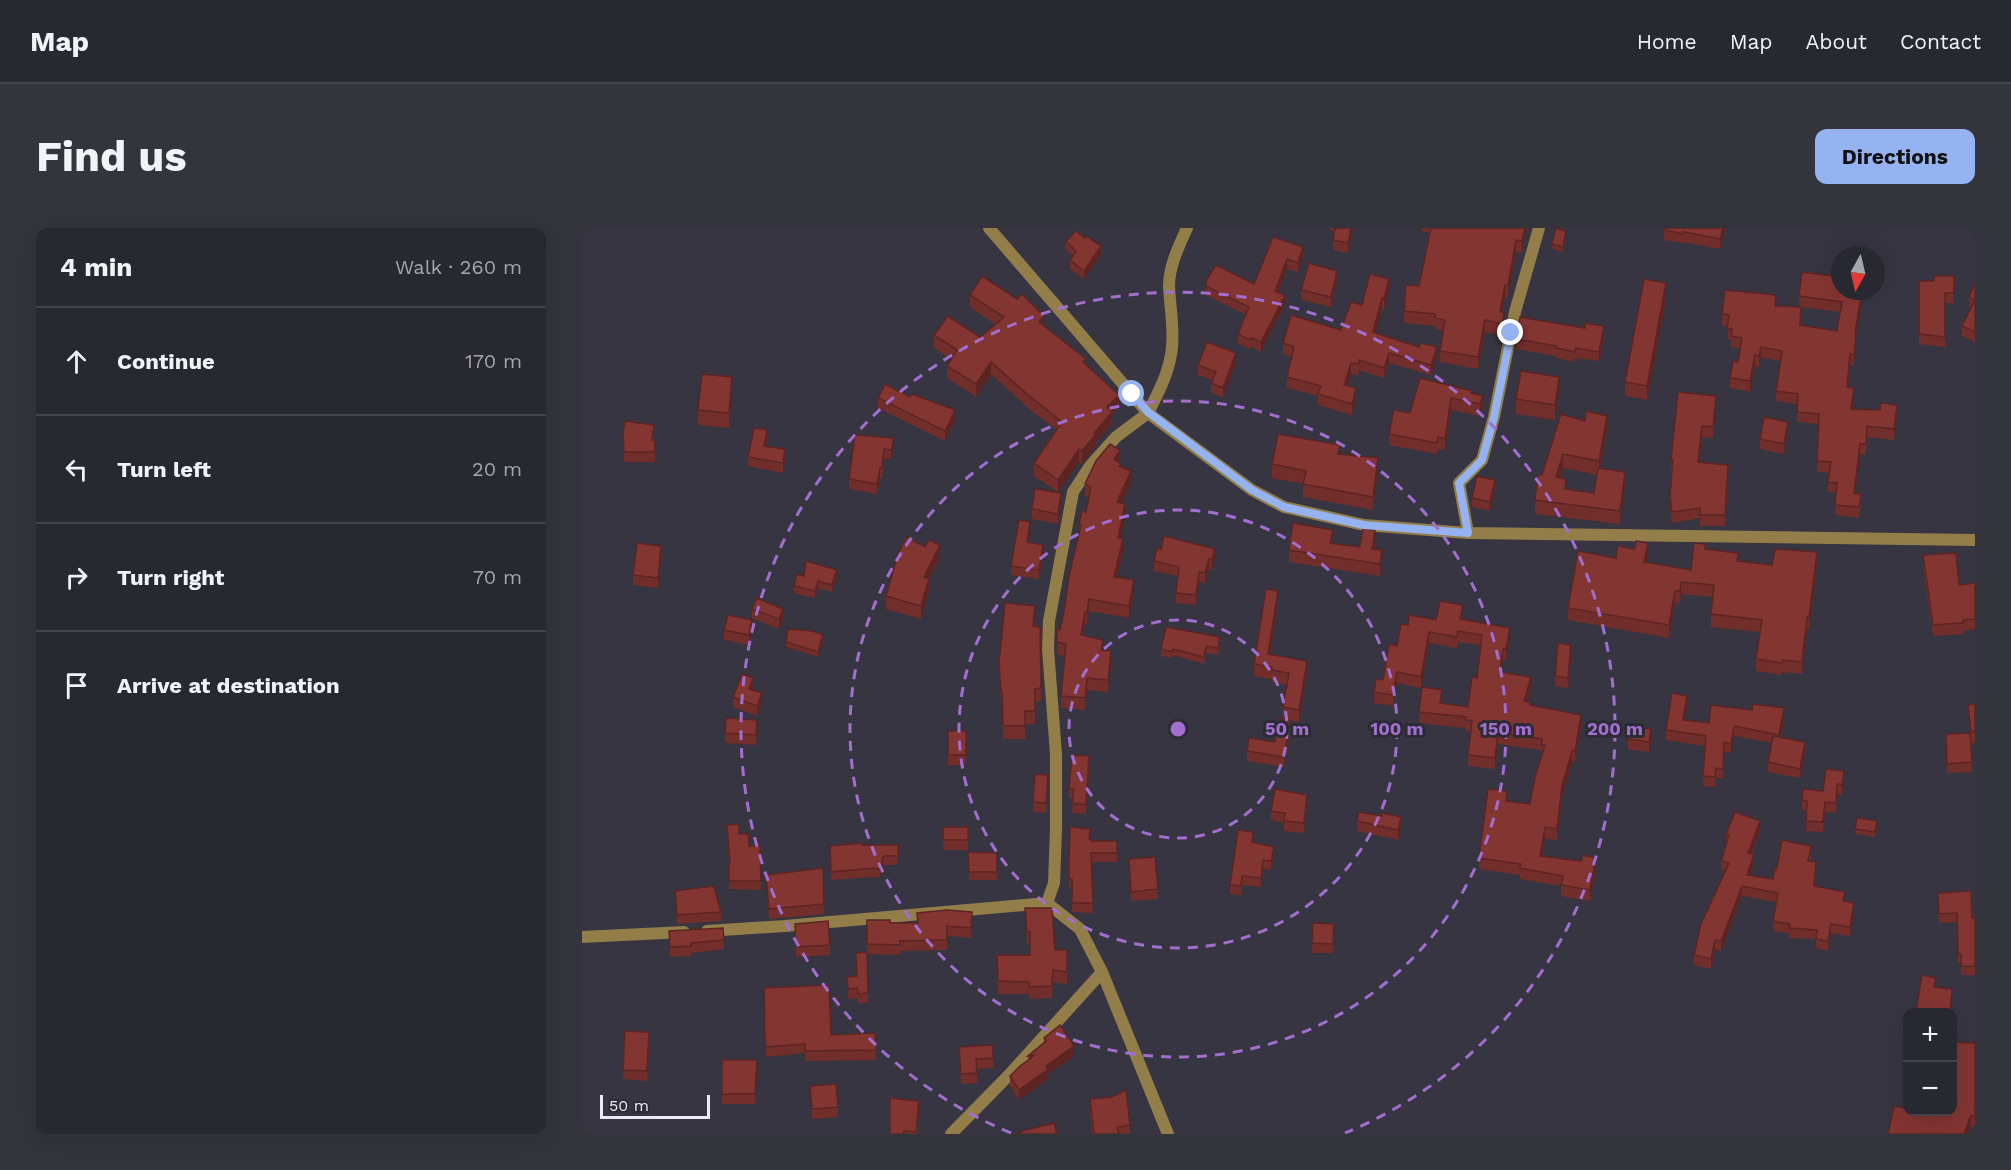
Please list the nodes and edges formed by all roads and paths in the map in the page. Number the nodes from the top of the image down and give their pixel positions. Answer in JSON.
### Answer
{"nodes":[{"id":1,"x":988,"y":228,"type":"edge"},
{"id":2,"x":1187,"y":228,"type":"edge"},
{"id":3,"x":1539,"y":228,"type":"edge"},
{"id":4,"x":1148,"y":412,"type":"junction"},
{"id":5,"x":1468,"y":533,"type":"junction"},
{"id":6,"x":1975,"y":540,"type":"edge"},
{"id":7,"x":1047,"y":903,"type":"junction"},
{"id":8,"x":582,"y":937,"type":"edge"},
{"id":9,"x":1102,"y":972,"type":"junction"},
{"id":10,"x":951,"y":1134,"type":"edge"},
{"id":11,"x":1168,"y":1134,"type":"edge"}],
"edges":[{"from":1,"to":4,"type":"street"},
{"from":2,"to":4,"type":"street"},
{"from":3,"to":5,"type":"street"},
{"from":4,"to":5,"type":"street"},
{"from":4,"to":7,"type":"street"},
{"from":5,"to":6,"type":"street"},
{"from":7,"to":8,"type":"street"},
{"from":7,"to":9,"type":"street"},
{"from":9,"to":10,"type":"street"},
{"from":9,"to":11,"type":"street"}]}
